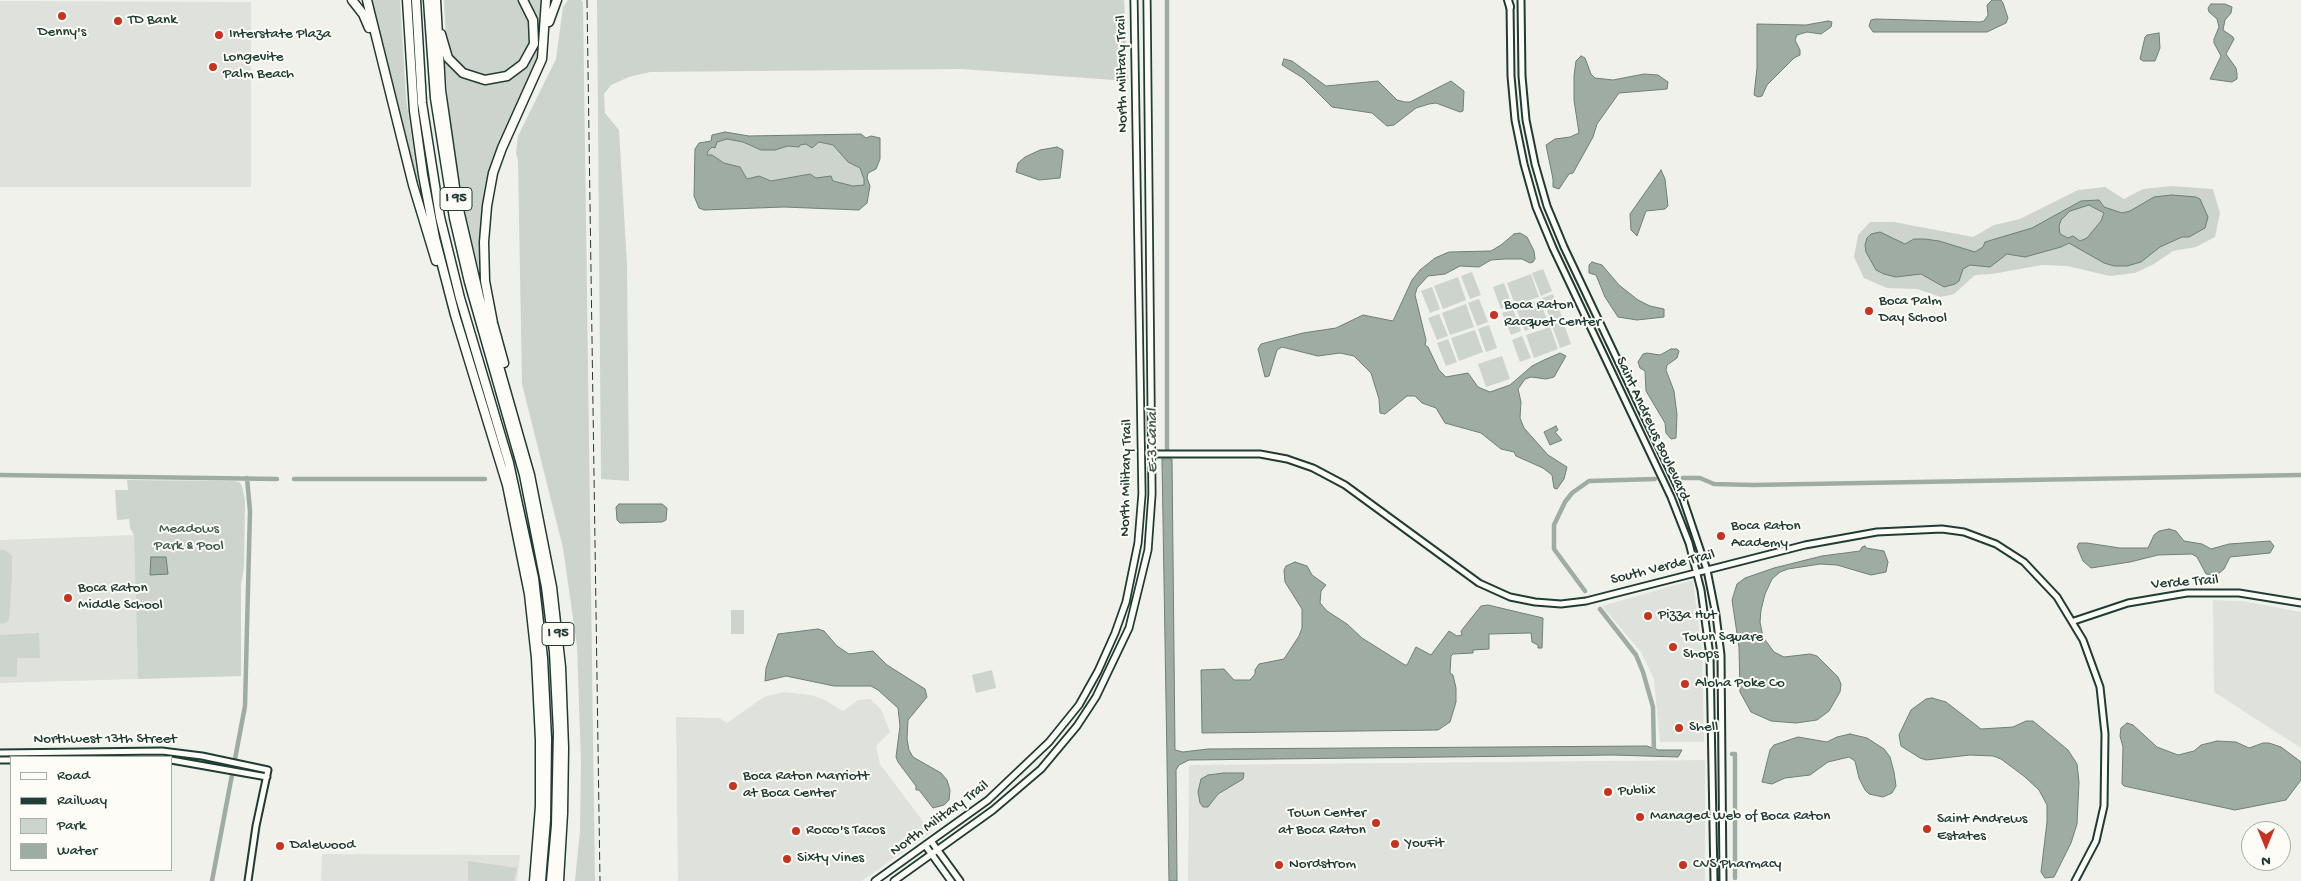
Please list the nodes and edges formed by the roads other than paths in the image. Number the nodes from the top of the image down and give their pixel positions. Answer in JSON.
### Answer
{"nodes":[{"id":1,"x":352,"y":0,"type":"edge"},
{"id":2,"x":367,"y":0,"type":"edge"},
{"id":3,"x":407,"y":0,"type":"edge"},
{"id":4,"x":414,"y":0,"type":"edge"},
{"id":5,"x":437,"y":0,"type":"edge"},
{"id":6,"x":523,"y":0,"type":"edge"},
{"id":7,"x":546,"y":0,"type":"edge"},
{"id":8,"x":557,"y":0,"type":"edge"},
{"id":9,"x":1134,"y":0,"type":"edge"},
{"id":10,"x":1147,"y":0,"type":"edge"},
{"id":11,"x":1521,"y":0,"type":"edge"},
{"id":12,"x":428,"y":2,"type":"edge"},
{"id":13,"x":1510,"y":2,"type":"edge"},
{"id":14,"x":544,"y":41,"type":"junction"},
{"id":15,"x":408,"y":46,"type":"junction"},
{"id":16,"x":438,"y":58,"type":"junction"},
{"id":17,"x":388,"y":84,"type":"junction"},
{"id":18,"x":451,"y":300,"type":"junction"},
{"id":19,"x":1141,"y":340,"type":"junction"},
{"id":20,"x":1150,"y":352,"type":"junction"},
{"id":21,"x":507,"y":392,"type":"junction"},
{"id":22,"x":1155,"y":454,"type":"junction"},
{"id":23,"x":1707,"y":570,"type":"junction"},
{"id":24,"x":1697,"y":572,"type":"junction"},
{"id":25,"x":2301,"y":603,"type":"edge"},
{"id":26,"x":2074,"y":621,"type":"junction"},
{"id":27,"x":1711,"y":670,"type":"junction"},
{"id":28,"x":1721,"y":670,"type":"junction"},
{"id":29,"x":0,"y":753,"type":"edge"},
{"id":30,"x":172,"y":760,"type":"edge"},
{"id":31,"x":1712,"y":768,"type":"junction"},
{"id":32,"x":1722,"y":768,"type":"junction"},
{"id":33,"x":267,"y":777,"type":"junction"},
{"id":34,"x":931,"y":841,"type":"junction"},
{"id":35,"x":925,"y":845,"type":"junction"},
{"id":36,"x":938,"y":850,"type":"junction"},
{"id":37,"x":932,"y":854,"type":"junction"},
{"id":38,"x":248,"y":881,"type":"edge"},
{"id":39,"x":534,"y":881,"type":"edge"},
{"id":40,"x":541,"y":881,"type":"edge"},
{"id":41,"x":552,"y":881,"type":"edge"},
{"id":42,"x":559,"y":881,"type":"edge"},
{"id":43,"x":876,"y":881,"type":"edge"},
{"id":44,"x":894,"y":881,"type":"edge"},
{"id":45,"x":951,"y":881,"type":"edge"},
{"id":46,"x":960,"y":881,"type":"edge"},
{"id":47,"x":1714,"y":881,"type":"edge"},
{"id":48,"x":1723,"y":881,"type":"edge"},
{"id":49,"x":2075,"y":881,"type":"edge"}],
"edges":[{"from":1,"to":17,"type":"highway"},
{"from":2,"to":17,"type":"highway"},
{"from":3,"to":15,"type":"highway","number":"I 95"},
{"from":4,"to":15,"type":"highway"},
{"from":4,"to":40,"type":"highway"},
{"from":5,"to":6,"type":"highway"},
{"from":5,"to":16,"type":"highway","number":"I 95"},
{"from":7,"to":14,"type":"highway"},
{"from":8,"to":14,"type":"highway"},
{"from":9,"to":19,"type":"main road","name":"North Military Trail"},
{"from":10,"to":20,"type":"main road","name":"North Military Trail"},
{"from":11,"to":23,"type":"street","name":"Saint Andrews Boulevard"},
{"from":12,"to":16,"type":"highway"},
{"from":12,"to":41,"type":"highway"},
{"from":13,"to":24,"type":"street","name":"Saint Andrews Boulevard"},
{"from":14,"to":21,"type":"highway"},
{"from":15,"to":18,"type":"highway","number":"I 95"},
{"from":16,"to":21,"type":"highway","number":"I 95"},
{"from":17,"to":18,"type":"highway"},
{"from":18,"to":39,"type":"highway","number":"I 95"},
{"from":19,"to":20,"type":"main road"},
{"from":19,"to":34,"type":"main road","name":"North Military Trail"},
{"from":20,"to":22,"type":"main road","name":"North Military Trail"},
{"from":21,"to":42,"type":"highway","number":"I 95"},
{"from":22,"to":24,"type":"street","name":"South Verde Trail"},
{"from":22,"to":36,"type":"main road","name":"North Military Trail"},
{"from":23,"to":24,"type":"street","name":"South Verde Trail"},
{"from":23,"to":26,"type":"street","name":"South Verde Trail"},
{"from":23,"to":28,"type":"street","name":"Saint Andrews Boulevard"},
{"from":24,"to":27,"type":"street","name":"Saint Andrews Boulevard"},
{"from":25,"to":26,"type":"street","name":"Verde Trail"},
{"from":26,"to":49,"type":"street","name":"South Verde Trail"},
{"from":27,"to":28,"type":"street"},
{"from":27,"to":31,"type":"street","name":"Saint Andrews Boulevard"},
{"from":28,"to":32,"type":"street","name":"Saint Andrews Boulevard"},
{"from":29,"to":33,"type":"street","name":"Northwest 13th Street"},
{"from":30,"to":33,"type":"street","name":"Northwest 13th Street"},
{"from":31,"to":32,"type":"street"},
{"from":31,"to":47,"type":"street","name":"Saint Andrews Boulevard"},
{"from":32,"to":48,"type":"street","name":"Saint Andrews Boulevard"},
{"from":33,"to":38,"type":"street"},
{"from":34,"to":35,"type":"main road","name":"North Military Trail"},
{"from":34,"to":36,"type":"main road"},
{"from":35,"to":37,"type":"main road"},
{"from":35,"to":43,"type":"main road","name":"North Military Trail"},
{"from":36,"to":37,"type":"main road","name":"North Military Trail"},
{"from":36,"to":46,"type":"main road"},
{"from":37,"to":44,"type":"main road","name":"North Military Trail"},
{"from":37,"to":45,"type":"main road"}]}
